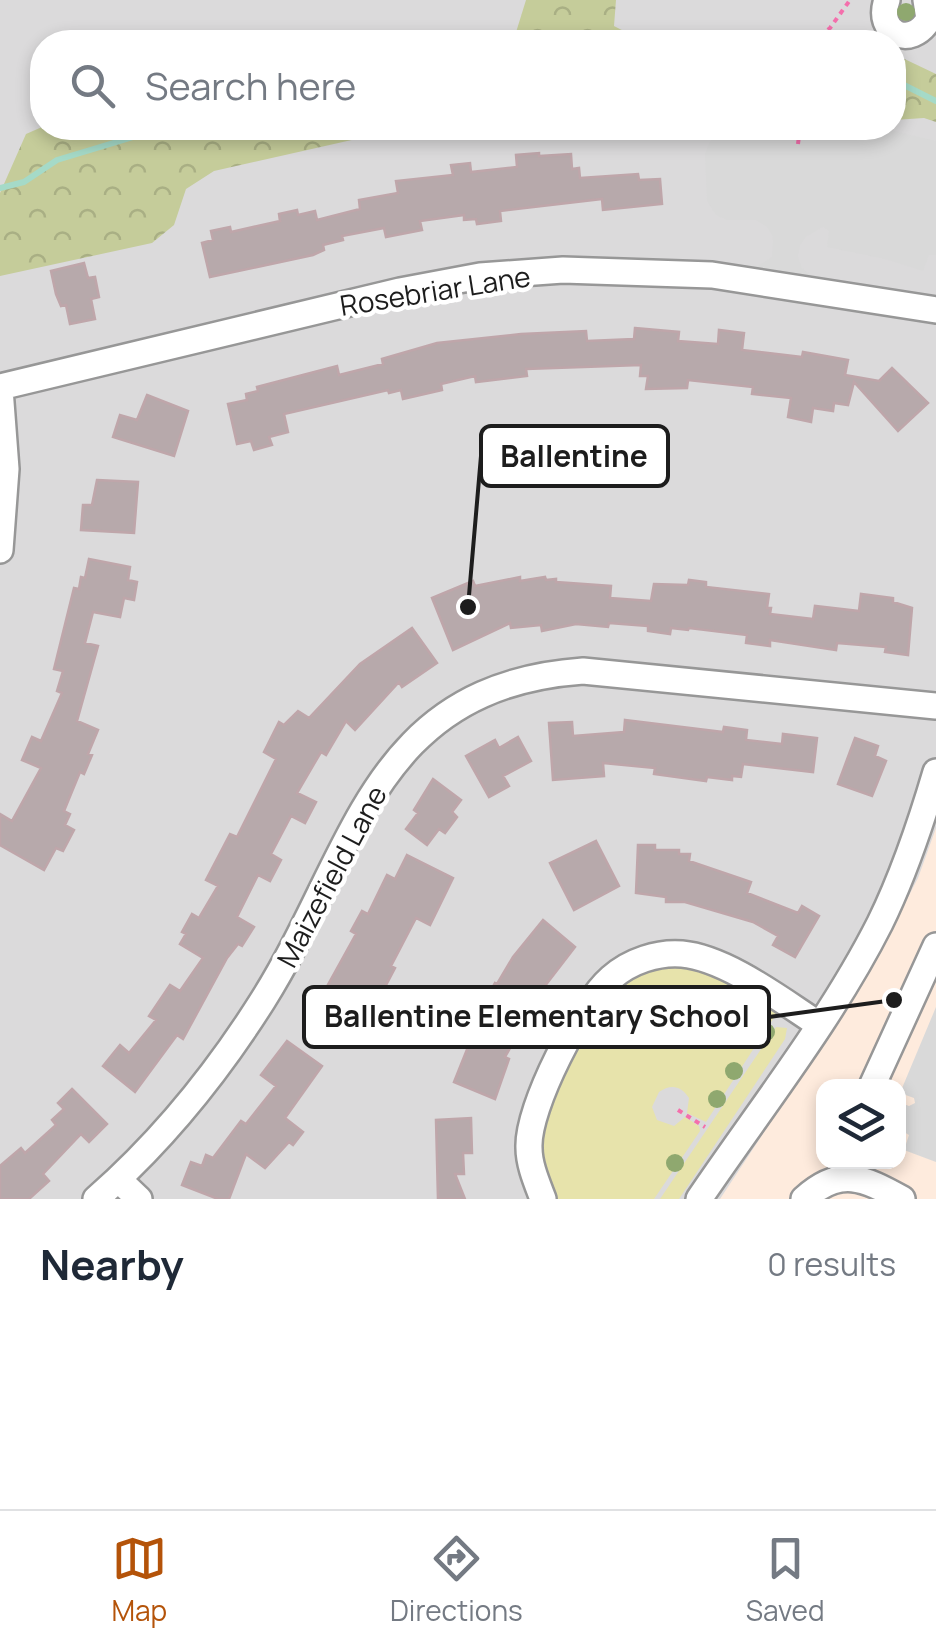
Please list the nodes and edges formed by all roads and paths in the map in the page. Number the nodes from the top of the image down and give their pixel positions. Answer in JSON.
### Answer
{"nodes":[{"id":1,"x":850,"y":0,"type":"edge"},
{"id":2,"x":887,"y":0,"type":"edge"},
{"id":3,"x":926,"y":0,"type":"edge"},
{"id":4,"x":827,"y":30,"type":"edge"},
{"id":5,"x":892,"y":30,"type":"edge"},
{"id":6,"x":929,"y":34,"type":"edge"},
{"id":7,"x":798,"y":140,"type":"edge"},
{"id":8,"x":798,"y":144,"type":"dead end"},
{"id":9,"x":936,"y":310,"type":"edge"},
{"id":10,"x":0,"y":388,"type":"edge"},
{"id":11,"x":0,"y":550,"type":"edge"},
{"id":12,"x":936,"y":706,"type":"edge"},
{"id":13,"x":936,"y":772,"type":"edge"},
{"id":14,"x":936,"y":946,"type":"edge"},
{"id":15,"x":818,"y":1024,"type":"junction"},
{"id":16,"x":875,"y":1079,"type":"edge"},
{"id":17,"x":678,"y":1110,"type":"dead end"},
{"id":18,"x":705,"y":1127,"type":"dead end"},
{"id":19,"x":843,"y":1170,"type":"edge"},
{"id":20,"x":118,"y":1180,"type":"junction"},
{"id":21,"x":96,"y":1199,"type":"edge"},
{"id":22,"x":139,"y":1199,"type":"edge"},
{"id":23,"x":544,"y":1199,"type":"edge"},
{"id":24,"x":699,"y":1199,"type":"edge"},
{"id":25,"x":804,"y":1199,"type":"edge"},
{"id":26,"x":902,"y":1199,"type":"edge"}],
"edges":[{"from":1,"to":4,"type":"path"},
{"from":2,"to":5,"type":"street"},
{"from":3,"to":6,"type":"street"},
{"from":7,"to":8,"type":"path"},
{"from":9,"to":10,"type":"street","name":"Rosebriar Lane"},
{"from":10,"to":11,"type":"street"},
{"from":12,"to":20,"type":"street","name":"Maizefield Lane"},
{"from":13,"to":15,"type":"street"},
{"from":14,"to":16,"type":"street"},
{"from":15,"to":23,"type":"street"},
{"from":15,"to":24,"type":"street"},
{"from":17,"to":18,"type":"path"},
{"from":19,"to":25,"type":"street"},
{"from":19,"to":26,"type":"street"},
{"from":20,"to":21,"type":"street","name":"Maizefield Lane"},
{"from":20,"to":22,"type":"street"}]}
